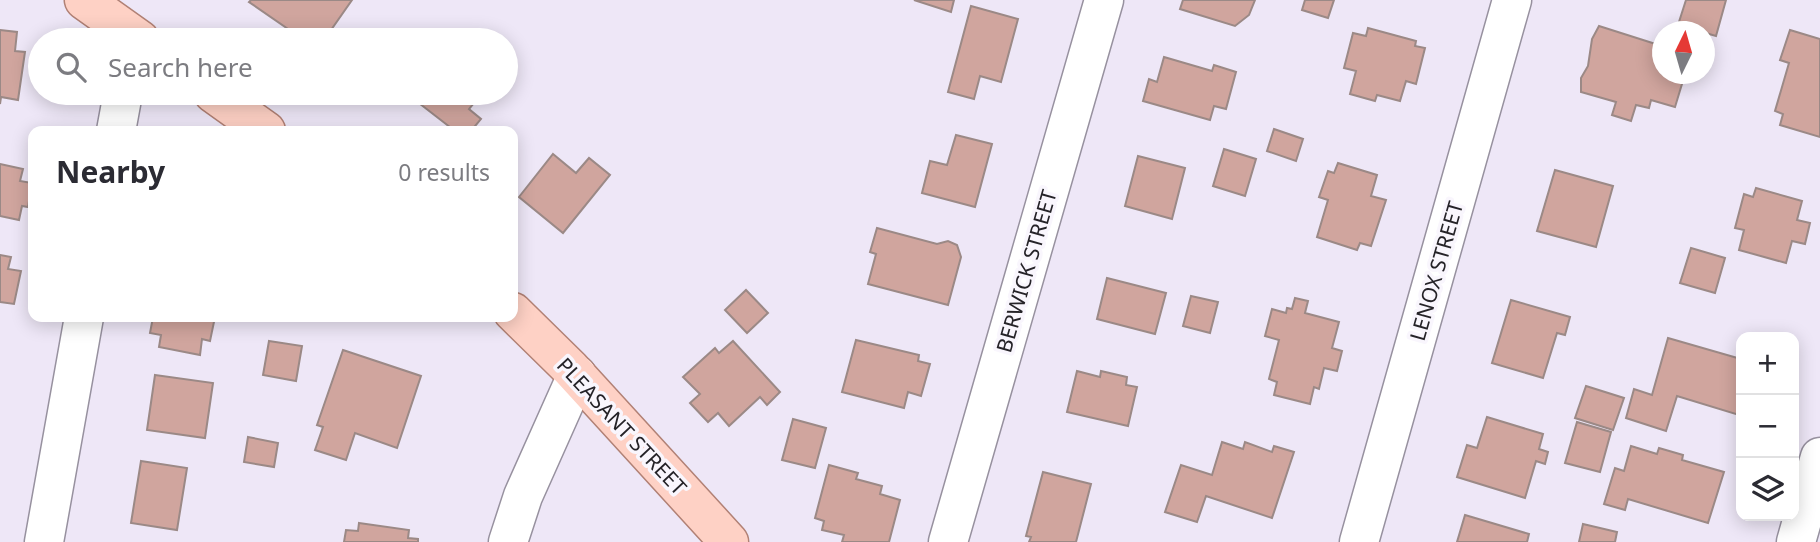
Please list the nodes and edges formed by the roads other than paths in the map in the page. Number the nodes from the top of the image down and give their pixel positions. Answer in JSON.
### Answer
{"nodes":[{"id":1,"x":84,"y":0,"type":"edge"},
{"id":2,"x":1104,"y":0,"type":"edge"},
{"id":3,"x":1512,"y":0,"type":"edge"},
{"id":4,"x":121,"y":28,"type":"edge"},
{"id":5,"x":121,"y":105,"type":"edge"},
{"id":6,"x":230,"y":105,"type":"edge"},
{"id":7,"x":117,"y":126,"type":"edge"},
{"id":8,"x":259,"y":126,"type":"edge"},
{"id":9,"x":518,"y":317,"type":"edge"},
{"id":10,"x":83,"y":322,"type":"edge"},
{"id":11,"x":577,"y":375,"type":"junction"},
{"id":12,"x":1820,"y":457,"type":"edge"},
{"id":13,"x":44,"y":542,"type":"edge"},
{"id":14,"x":508,"y":542,"type":"edge"},
{"id":15,"x":729,"y":542,"type":"edge"},
{"id":16,"x":948,"y":542,"type":"edge"},
{"id":17,"x":1359,"y":542,"type":"edge"},
{"id":18,"x":1796,"y":542,"type":"edge"}],
"edges":[{"from":1,"to":4,"type":"main road"},
{"from":2,"to":16,"type":"street","name":"BERWICK STREET"},
{"from":3,"to":17,"type":"street","name":"LENOX STREET"},
{"from":5,"to":7,"type":"street"},
{"from":6,"to":8,"type":"main road"},
{"from":9,"to":11,"type":"main road","name":"PLEASANT STREET"},
{"from":10,"to":13,"type":"street"},
{"from":11,"to":14,"type":"street"},
{"from":11,"to":15,"type":"main road","name":"PLEASANT STREET"},
{"from":12,"to":18,"type":"street"}]}
